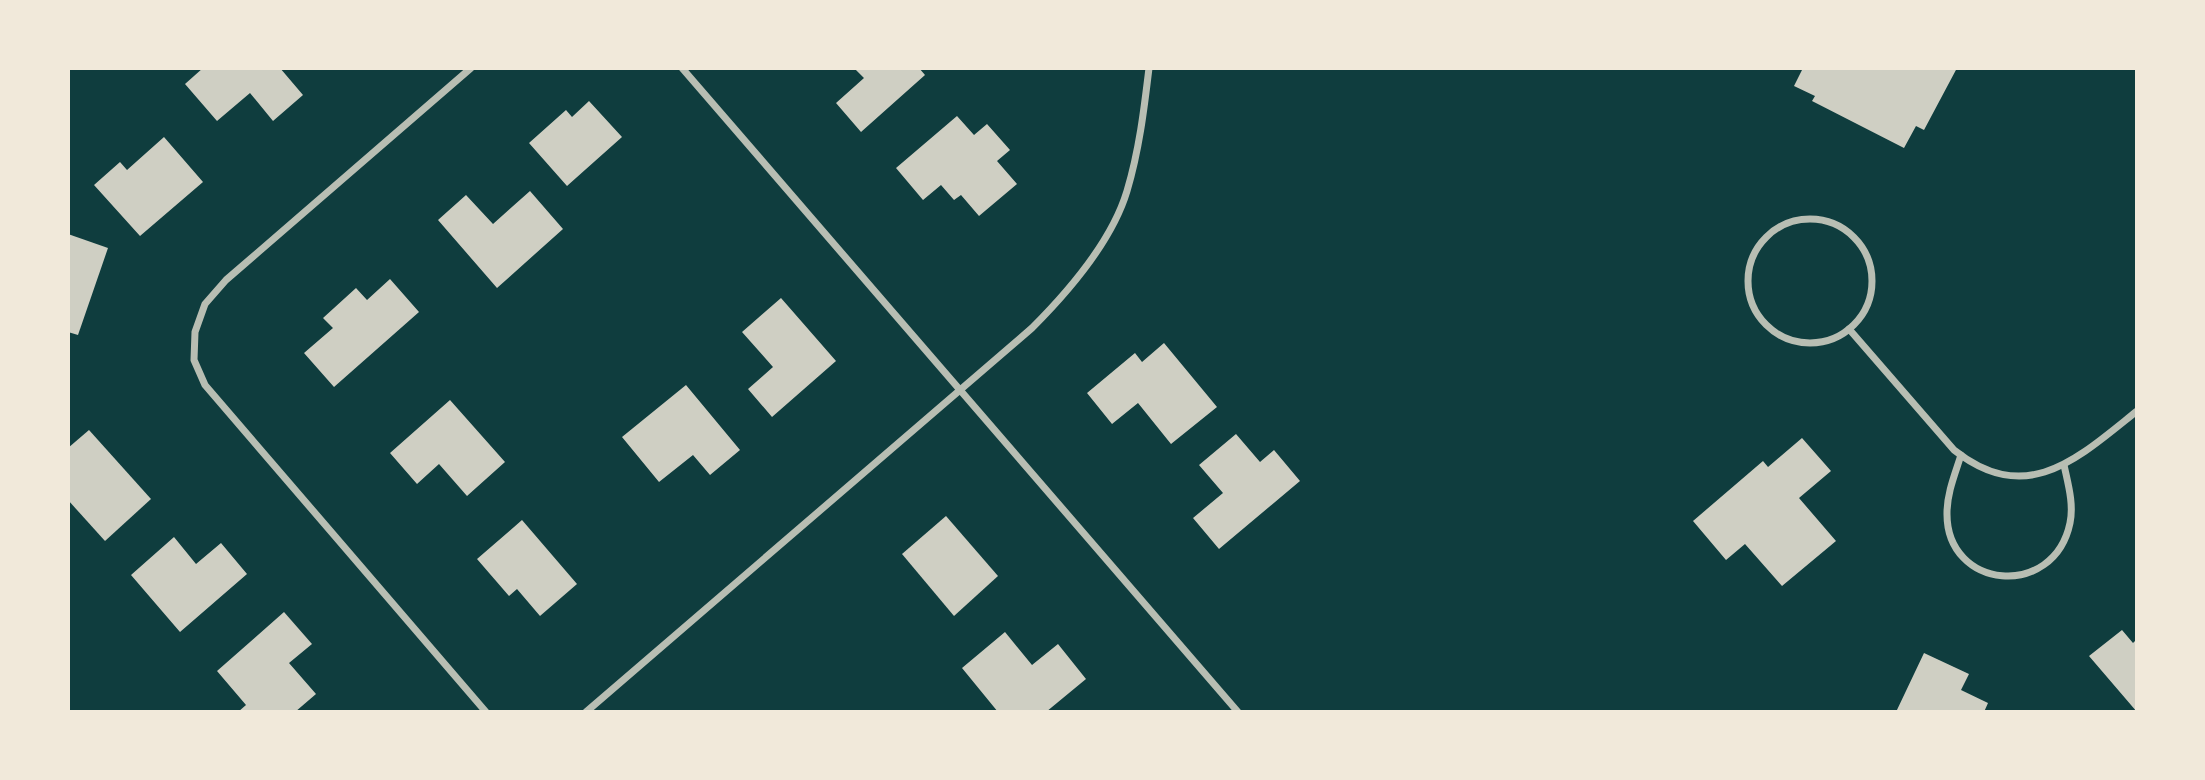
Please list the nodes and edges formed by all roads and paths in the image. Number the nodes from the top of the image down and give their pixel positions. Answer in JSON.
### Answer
{"nodes":[{"id":1,"x":471,"y":68,"type":"edge"},
{"id":2,"x":682,"y":68,"type":"edge"},
{"id":3,"x":1149,"y":68,"type":"edge"},
{"id":4,"x":1849,"y":329,"type":"junction"},
{"id":5,"x":960,"y":389,"type":"junction"},
{"id":6,"x":2137,"y":411,"type":"edge"},
{"id":7,"x":1961,"y":456,"type":"junction"},
{"id":8,"x":2064,"y":465,"type":"junction"},
{"id":9,"x":486,"y":712,"type":"edge"},
{"id":10,"x":586,"y":712,"type":"edge"},
{"id":11,"x":1238,"y":712,"type":"edge"}],
"edges":[{"from":1,"to":9,"type":"street"},
{"from":2,"to":5,"type":"street"},
{"from":3,"to":5,"type":"street"},
{"from":4,"to":4,"type":"street"},
{"from":4,"to":7,"type":"street"},
{"from":5,"to":10,"type":"street"},
{"from":5,"to":11,"type":"street"},
{"from":6,"to":8,"type":"street"},
{"from":7,"to":8,"type":"street"},
{"from":7,"to":8,"type":"street"}]}
